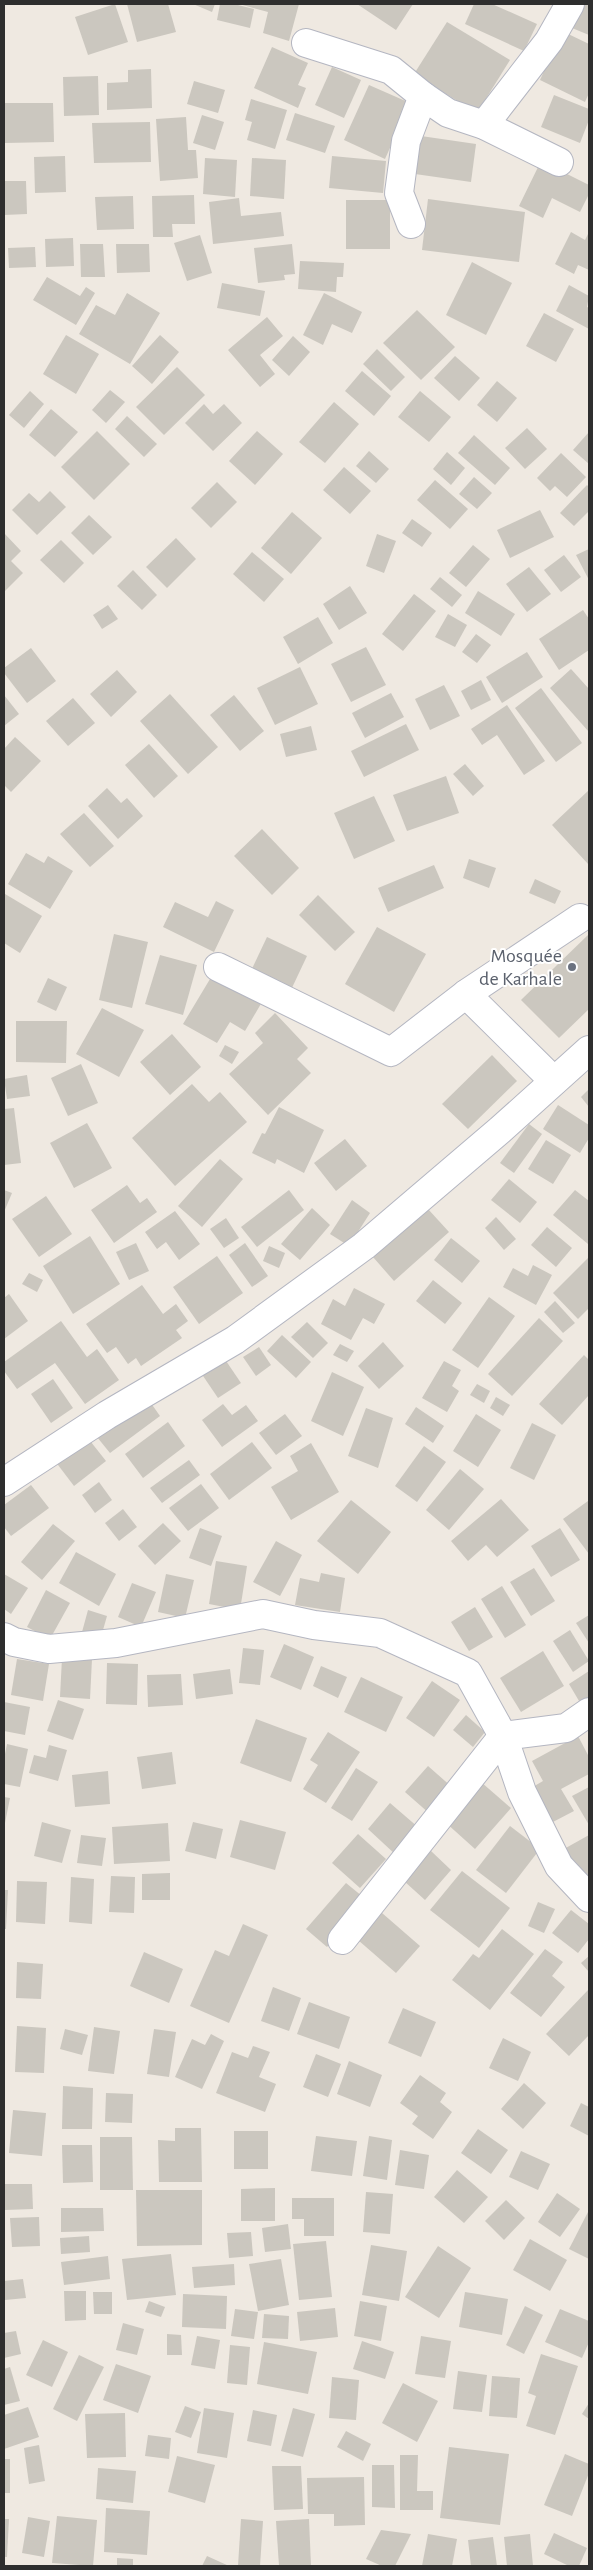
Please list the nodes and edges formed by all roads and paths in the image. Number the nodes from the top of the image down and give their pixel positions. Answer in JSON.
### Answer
{"nodes":[{"id":1,"x":570,"y":4,"type":"edge"},
{"id":2,"x":306,"y":43,"type":"dead end"},
{"id":3,"x":423,"y":96,"type":"junction"},
{"id":4,"x":484,"y":125,"type":"junction"},
{"id":5,"x":559,"y":162,"type":"dead end"},
{"id":6,"x":411,"y":224,"type":"dead end"},
{"id":7,"x":580,"y":918,"type":"dead end"},
{"id":8,"x":218,"y":967,"type":"dead end"},
{"id":9,"x":466,"y":994,"type":"junction"},
{"id":10,"x":589,"y":1050,"type":"edge"},
{"id":11,"x":554,"y":1081,"type":"junction"},
{"id":12,"x":4,"y":1482,"type":"edge"},
{"id":13,"x":4,"y":1637,"type":"edge"},
{"id":14,"x":589,"y":1712,"type":"edge"},
{"id":15,"x":503,"y":1736,"type":"junction"},
{"id":16,"x":589,"y":1898,"type":"edge"},
{"id":17,"x":342,"y":1940,"type":"dead end"}],
"edges":[{"from":1,"to":4,"type":"street"},
{"from":2,"to":3,"type":"street"},
{"from":3,"to":4,"type":"street"},
{"from":3,"to":6,"type":"street"},
{"from":4,"to":5,"type":"street"},
{"from":7,"to":9,"type":"street"},
{"from":8,"to":9,"type":"street"},
{"from":9,"to":11,"type":"street"},
{"from":10,"to":11,"type":"street"},
{"from":11,"to":12,"type":"street"},
{"from":13,"to":15,"type":"street"},
{"from":14,"to":15,"type":"street"},
{"from":15,"to":16,"type":"street"},
{"from":15,"to":17,"type":"street"}]}
